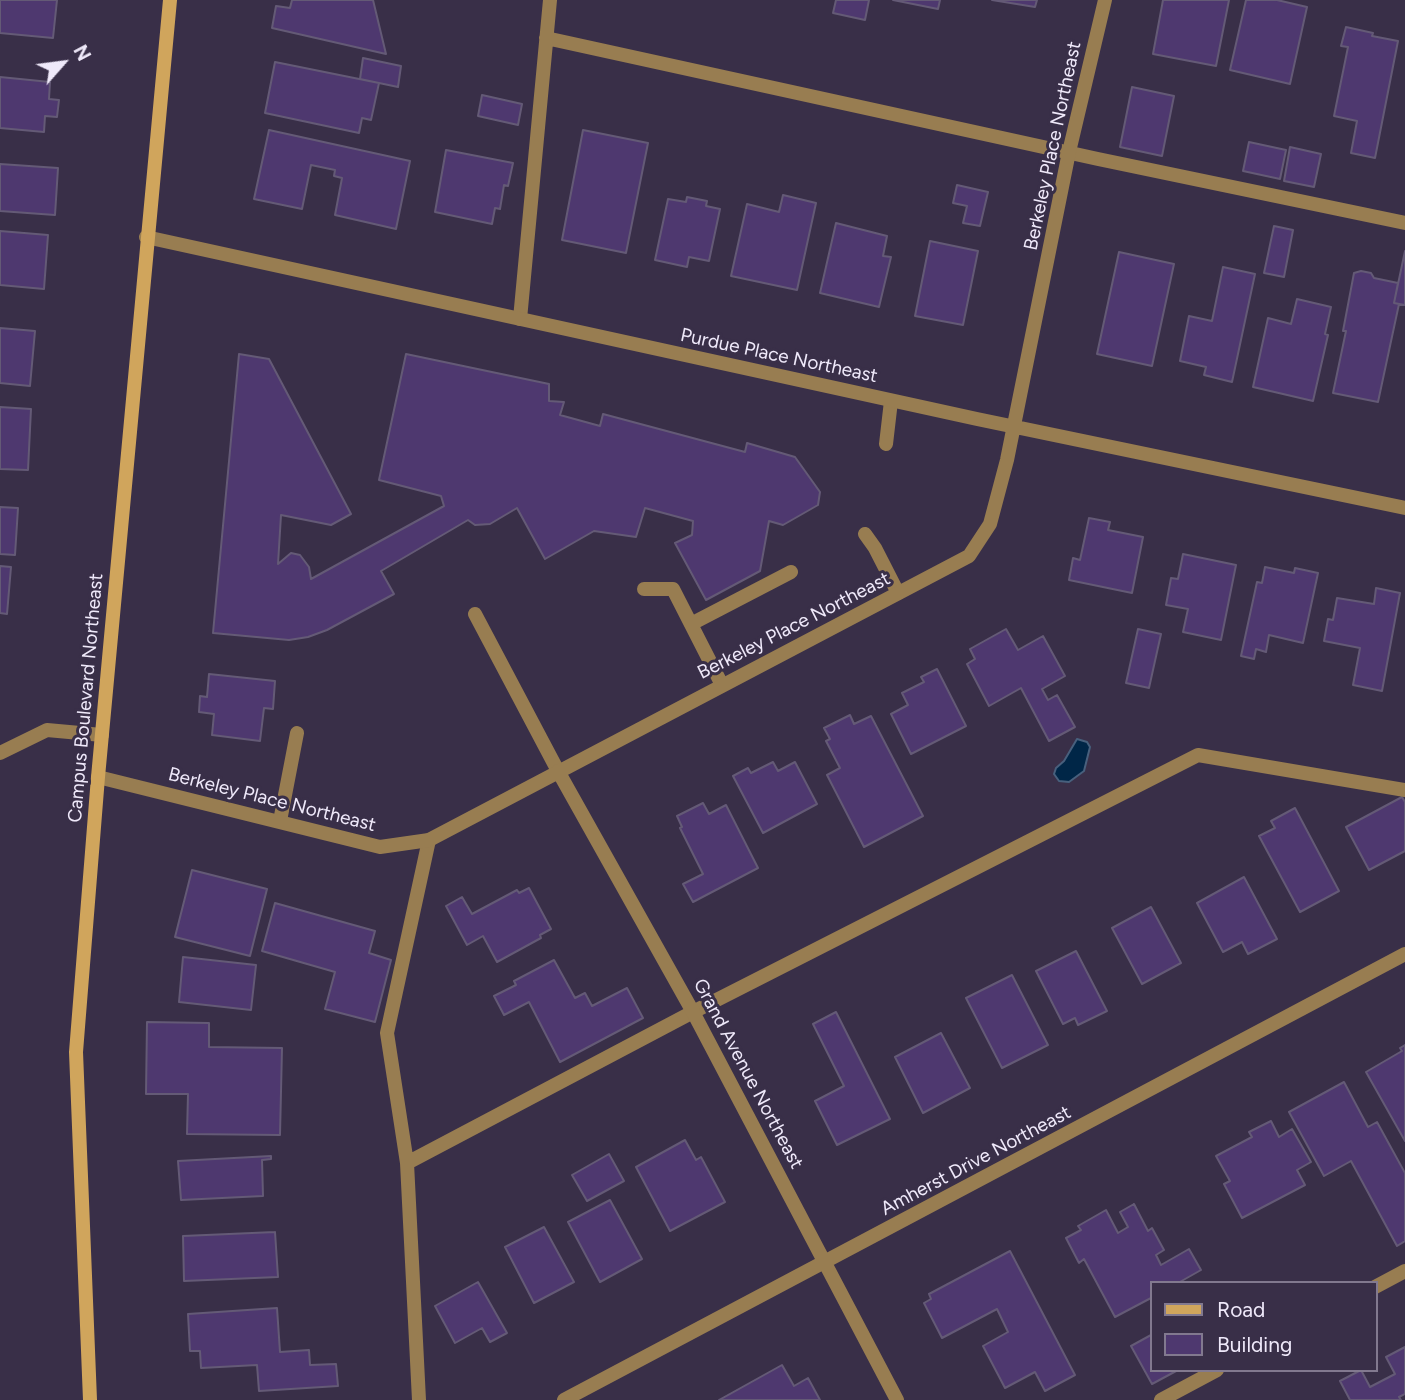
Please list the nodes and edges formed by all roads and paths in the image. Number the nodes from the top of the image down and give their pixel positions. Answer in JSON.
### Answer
{"nodes":[{"id":1,"x":170,"y":0,"type":"edge"},
{"id":2,"x":550,"y":0,"type":"edge"},
{"id":3,"x":1105,"y":0,"type":"edge"},
{"id":4,"x":546,"y":38,"type":"junction"},
{"id":5,"x":1069,"y":152,"type":"junction"},
{"id":6,"x":1405,"y":223,"type":"edge"},
{"id":7,"x":146,"y":236,"type":"junction"},
{"id":8,"x":520,"y":319,"type":"junction"},
{"id":9,"x":891,"y":401,"type":"junction"},
{"id":10,"x":1015,"y":427,"type":"junction"},
{"id":11,"x":886,"y":444,"type":"dead end"},
{"id":12,"x":1405,"y":508,"type":"edge"},
{"id":13,"x":864,"y":534,"type":"dead end"},
{"id":14,"x":791,"y":572,"type":"dead end"},
{"id":15,"x":644,"y":589,"type":"dead end"},
{"id":16,"x":898,"y":593,"type":"junction"},
{"id":17,"x":475,"y":614,"type":"dead end"},
{"id":18,"x":691,"y":624,"type":"junction"},
{"id":19,"x":722,"y":685,"type":"junction"},
{"id":20,"x":297,"y":733,"type":"dead end"},
{"id":21,"x":102,"y":735,"type":"junction"},
{"id":22,"x":0,"y":753,"type":"edge"},
{"id":23,"x":558,"y":771,"type":"junction"},
{"id":24,"x":98,"y":777,"type":"junction"},
{"id":25,"x":1405,"y":790,"type":"edge"},
{"id":26,"x":280,"y":821,"type":"junction"},
{"id":27,"x":429,"y":840,"type":"junction"},
{"id":28,"x":1405,"y":954,"type":"edge"},
{"id":29,"x":693,"y":1012,"type":"junction"},
{"id":30,"x":407,"y":1163,"type":"junction"},
{"id":31,"x":826,"y":1262,"type":"junction"},
{"id":32,"x":1405,"y":1271,"type":"edge"},
{"id":33,"x":1377,"y":1286,"type":"edge"},
{"id":34,"x":1213,"y":1372,"type":"edge"},
{"id":35,"x":90,"y":1400,"type":"edge"},
{"id":36,"x":419,"y":1400,"type":"edge"},
{"id":37,"x":564,"y":1400,"type":"edge"},
{"id":38,"x":897,"y":1400,"type":"edge"},
{"id":39,"x":1161,"y":1400,"type":"edge"}],
"edges":[{"from":1,"to":7,"type":"street","name":"Campus Boulevard Northeast"},
{"from":2,"to":4,"type":"street"},
{"from":3,"to":5,"type":"street","name":"Berkeley Place Northeast"},
{"from":4,"to":5,"type":"street"},
{"from":4,"to":8,"type":"street"},
{"from":5,"to":6,"type":"street"},
{"from":5,"to":10,"type":"street","name":"Berkeley Place Northeast"},
{"from":7,"to":8,"type":"street","name":"Purdue Place Northeast"},
{"from":7,"to":21,"type":"street","name":"Campus Boulevard Northeast"},
{"from":8,"to":9,"type":"street","name":"Purdue Place Northeast"},
{"from":9,"to":10,"type":"street","name":"Purdue Place Northeast"},
{"from":9,"to":11,"type":"street"},
{"from":10,"to":12,"type":"street","name":"Purdue Place Northeast"},
{"from":10,"to":16,"type":"street","name":"Berkeley Place Northeast"},
{"from":13,"to":16,"type":"street"},
{"from":14,"to":18,"type":"street"},
{"from":15,"to":18,"type":"street"},
{"from":16,"to":19,"type":"street","name":"Berkeley Place Northeast"},
{"from":17,"to":23,"type":"street","name":"Grand Avenue Northeast"},
{"from":18,"to":19,"type":"street"},
{"from":19,"to":23,"type":"street","name":"Berkeley Place Northeast"},
{"from":20,"to":26,"type":"street"},
{"from":21,"to":22,"type":"street"},
{"from":21,"to":24,"type":"street","name":"Campus Boulevard Northeast"},
{"from":23,"to":27,"type":"street","name":"Berkeley Place Northeast"},
{"from":23,"to":29,"type":"street","name":"Grand Avenue Northeast"},
{"from":24,"to":26,"type":"street","name":"Berkeley Place Northeast"},
{"from":24,"to":35,"type":"street","name":"Campus Boulevard Northeast"},
{"from":25,"to":29,"type":"street"},
{"from":26,"to":27,"type":"street","name":"Berkeley Place Northeast"},
{"from":27,"to":30,"type":"street"},
{"from":28,"to":31,"type":"street","name":"Amherst Drive Northeast"},
{"from":29,"to":30,"type":"street"},
{"from":29,"to":31,"type":"street","name":"Grand Avenue Northeast"},
{"from":30,"to":36,"type":"street"},
{"from":31,"to":37,"type":"street","name":"Amherst Drive Northeast"},
{"from":31,"to":38,"type":"street","name":"Grand Avenue Northeast"},
{"from":32,"to":33,"type":"street"},
{"from":34,"to":39,"type":"street"}]}
